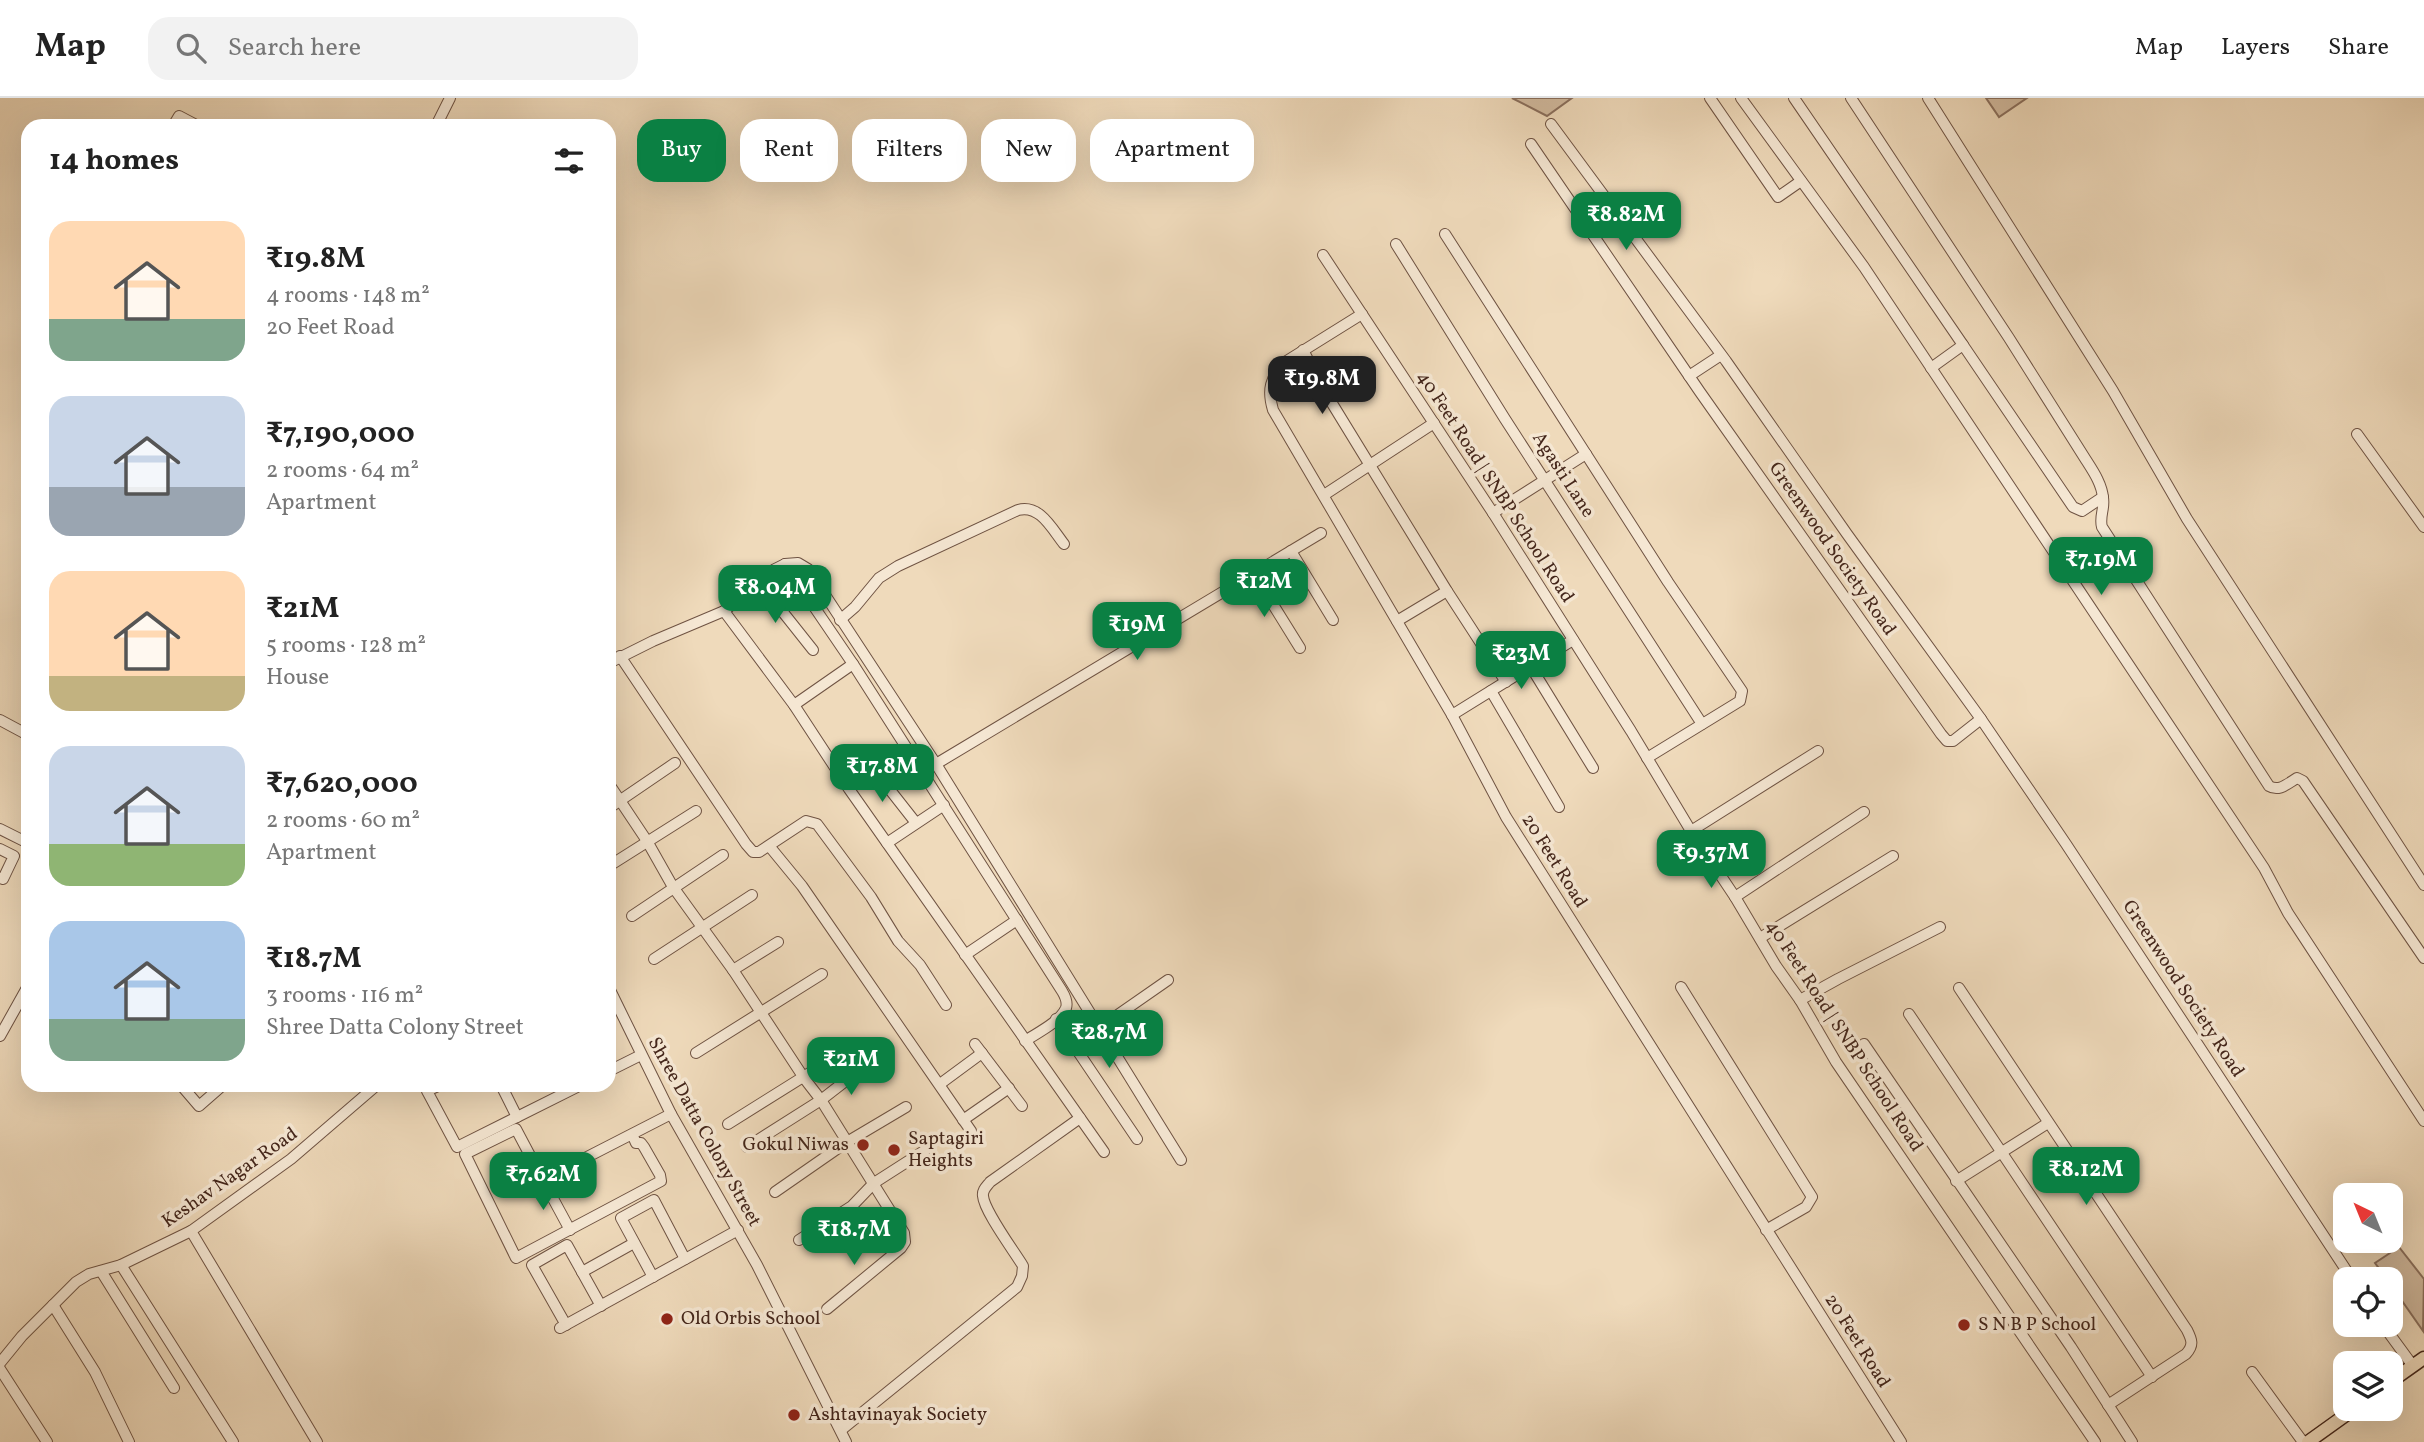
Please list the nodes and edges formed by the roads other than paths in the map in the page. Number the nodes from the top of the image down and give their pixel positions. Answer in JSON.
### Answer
{"nodes":[{"id":1,"x":450,"y":98,"type":"edge"},
{"id":2,"x":1710,"y":98,"type":"edge"},
{"id":3,"x":1741,"y":98,"type":"edge"},
{"id":4,"x":1794,"y":98,"type":"edge"},
{"id":5,"x":1851,"y":98,"type":"edge"},
{"id":6,"x":1928,"y":98,"type":"edge"},
{"id":7,"x":440,"y":119,"type":"edge"},
{"id":8,"x":1551,"y":124,"type":"dead end"},
{"id":9,"x":1531,"y":144,"type":"dead end"},
{"id":10,"x":1801,"y":181,"type":"junction"},
{"id":11,"x":1445,"y":234,"type":"dead end"},
{"id":12,"x":1396,"y":244,"type":"dead end"},
{"id":13,"x":1323,"y":254,"type":"dead end"},
{"id":14,"x":1362,"y":314,"type":"junction"},
{"id":15,"x":1963,"y":345,"type":"junction"},
{"id":16,"x":1303,"y":350,"type":"junction"},
{"id":17,"x":1721,"y":355,"type":"junction"},
{"id":18,"x":1931,"y":368,"type":"junction"},
{"id":19,"x":1689,"y":376,"type":"junction"},
{"id":20,"x":1434,"y":424,"type":"junction"},
{"id":21,"x":2357,"y":434,"type":"dead end"},
{"id":22,"x":1586,"y":454,"type":"junction"},
{"id":23,"x":1370,"y":466,"type":"junction"},
{"id":24,"x":1546,"y":481,"type":"junction"},
{"id":25,"x":1324,"y":495,"type":"junction"},
{"id":26,"x":2104,"y":497,"type":"junction"},
{"id":27,"x":1493,"y":513,"type":"junction"},
{"id":28,"x":2424,"y":527,"type":"edge"},
{"id":29,"x":1321,"y":533,"type":"dead end"},
{"id":30,"x":1064,"y":544,"type":"dead end"},
{"id":31,"x":1291,"y":551,"type":"junction"},
{"id":32,"x":785,"y":564,"type":"junction"},
{"id":33,"x":1254,"y":574,"type":"junction"},
{"id":34,"x":759,"y":582,"type":"junction"},
{"id":35,"x":1447,"y":591,"type":"junction"},
{"id":36,"x":724,"y":611,"type":"junction"},
{"id":37,"x":840,"y":620,"type":"junction"},
{"id":38,"x":1333,"y":620,"type":"dead end"},
{"id":39,"x":1397,"y":621,"type":"junction"},
{"id":40,"x":1573,"y":640,"type":"junction"},
{"id":41,"x":1300,"y":648,"type":"dead end"},
{"id":42,"x":813,"y":650,"type":"dead end"},
{"id":43,"x":620,"y":656,"type":"junction"},
{"id":44,"x":616,"y":659,"type":"edge"},
{"id":45,"x":853,"y":664,"type":"junction"},
{"id":46,"x":1531,"y":667,"type":"junction"},
{"id":47,"x":1506,"y":682,"type":"junction"},
{"id":48,"x":1491,"y":691,"type":"junction"},
{"id":49,"x":794,"y":705,"type":"junction"},
{"id":50,"x":1452,"y":715,"type":"junction"},
{"id":51,"x":1981,"y":719,"type":"junction"},
{"id":52,"x":0,"y":720,"type":"edge"},
{"id":53,"x":1702,"y":724,"type":"junction"},
{"id":54,"x":21,"y":730,"type":"edge"},
{"id":55,"x":1818,"y":751,"type":"dead end"},
{"id":56,"x":1647,"y":758,"type":"junction"},
{"id":57,"x":674,"y":763,"type":"dead end"},
{"id":58,"x":936,"y":764,"type":"junction"},
{"id":59,"x":872,"y":767,"type":"dead end"},
{"id":60,"x":1593,"y":768,"type":"dead end"},
{"id":61,"x":616,"y":794,"type":"edge"},
{"id":62,"x":620,"y":800,"type":"junction"},
{"id":63,"x":616,"y":803,"type":"edge"},
{"id":64,"x":944,"y":805,"type":"junction"},
{"id":65,"x":1559,"y":807,"type":"dead end"},
{"id":66,"x":696,"y":811,"type":"dead end"},
{"id":67,"x":1864,"y":812,"type":"dead end"},
{"id":68,"x":916,"y":823,"type":"junction"},
{"id":69,"x":0,"y":829,"type":"edge"},
{"id":70,"x":1690,"y":831,"type":"junction"},
{"id":71,"x":21,"y":840,"type":"edge"},
{"id":72,"x":647,"y":841,"type":"junction"},
{"id":73,"x":887,"y":843,"type":"junction"},
{"id":74,"x":770,"y":847,"type":"junction"},
{"id":75,"x":0,"y":849,"type":"edge"},
{"id":76,"x":723,"y":855,"type":"dead end"},
{"id":77,"x":1893,"y":856,"type":"dead end"},
{"id":78,"x":616,"y":861,"type":"edge"},
{"id":79,"x":0,"y":878,"type":"edge"},
{"id":80,"x":2424,"y":885,"type":"edge"},
{"id":81,"x":673,"y":887,"type":"junction"},
{"id":82,"x":752,"y":895,"type":"dead end"},
{"id":83,"x":1735,"y":897,"type":"junction"},
{"id":84,"x":632,"y":916,"type":"dead end"},
{"id":85,"x":1017,"y":920,"type":"junction"},
{"id":86,"x":1940,"y":927,"type":"dead end"},
{"id":87,"x":704,"y":928,"type":"junction"},
{"id":88,"x":1760,"y":938,"type":"junction"},
{"id":89,"x":778,"y":942,"type":"dead end"},
{"id":90,"x":965,"y":956,"type":"junction"},
{"id":91,"x":2424,"y":958,"type":"edge"},
{"id":92,"x":654,"y":959,"type":"dead end"},
{"id":93,"x":733,"y":970,"type":"junction"},
{"id":94,"x":822,"y":974,"type":"dead end"},
{"id":95,"x":1168,"y":980,"type":"dead end"},
{"id":96,"x":1681,"y":987,"type":"dead end"},
{"id":97,"x":1959,"y":988,"type":"dead end"},
{"id":98,"x":21,"y":998,"type":"edge"},
{"id":99,"x":1800,"y":1000,"type":"junction"},
{"id":100,"x":616,"y":1003,"type":"edge"},
{"id":101,"x":946,"y":1005,"type":"dead end"},
{"id":102,"x":761,"y":1012,"type":"junction"},
{"id":103,"x":1909,"y":1014,"type":"dead end"},
{"id":104,"x":1056,"y":1019,"type":"junction"},
{"id":105,"x":1099,"y":1028,"type":"junction"},
{"id":106,"x":0,"y":1036,"type":"edge"},
{"id":107,"x":1025,"y":1041,"type":"junction"},
{"id":108,"x":975,"y":1044,"type":"dead end"},
{"id":109,"x":1864,"y":1044,"type":"dead end"},
{"id":110,"x":843,"y":1052,"type":"dead end"},
{"id":111,"x":696,"y":1053,"type":"dead end"},
{"id":112,"x":982,"y":1053,"type":"junction"},
{"id":113,"x":641,"y":1055,"type":"junction"},
{"id":114,"x":616,"y":1068,"type":"edge"},
{"id":115,"x":862,"y":1069,"type":"dead end"},
{"id":116,"x":804,"y":1078,"type":"junction"},
{"id":117,"x":940,"y":1084,"type":"junction"},
{"id":118,"x":1009,"y":1088,"type":"junction"},
{"id":119,"x":187,"y":1092,"type":"edge"},
{"id":120,"x":215,"y":1092,"type":"edge"},
{"id":121,"x":369,"y":1092,"type":"edge"},
{"id":122,"x":428,"y":1092,"type":"edge"},
{"id":123,"x":504,"y":1092,"type":"edge"},
{"id":124,"x":556,"y":1092,"type":"edge"},
{"id":125,"x":821,"y":1100,"type":"junction"},
{"id":126,"x":1022,"y":1106,"type":"dead end"},
{"id":127,"x":906,"y":1107,"type":"dead end"},
{"id":128,"x":671,"y":1114,"type":"junction"},
{"id":129,"x":517,"y":1117,"type":"junction"},
{"id":130,"x":1080,"y":1118,"type":"junction"},
{"id":131,"x":963,"y":1119,"type":"junction"},
{"id":132,"x":2424,"y":1121,"type":"edge"},
{"id":133,"x":2048,"y":1123,"type":"junction"},
{"id":134,"x":728,"y":1124,"type":"dead end"},
{"id":135,"x":971,"y":1131,"type":"dead end"},
{"id":136,"x":632,"y":1134,"type":"junction"},
{"id":137,"x":1137,"y":1139,"type":"dead end"},
{"id":138,"x":847,"y":1142,"type":"junction"},
{"id":139,"x":747,"y":1147,"type":"dead end"},
{"id":140,"x":927,"y":1149,"type":"dead end"},
{"id":141,"x":2003,"y":1152,"type":"junction"},
{"id":142,"x":1104,"y":1153,"type":"dead end"},
{"id":143,"x":1181,"y":1160,"type":"dead end"},
{"id":144,"x":543,"y":1180,"type":"junction"},
{"id":145,"x":1956,"y":1181,"type":"junction"},
{"id":146,"x":874,"y":1183,"type":"junction"},
{"id":147,"x":775,"y":1192,"type":"dead end"},
{"id":148,"x":570,"y":1230,"type":"junction"},
{"id":149,"x":738,"y":1230,"type":"junction"},
{"id":150,"x":1766,"y":1230,"type":"junction"},
{"id":151,"x":191,"y":1231,"type":"junction"},
{"id":152,"x":799,"y":1240,"type":"dead end"},
{"id":153,"x":635,"y":1243,"type":"junction"},
{"id":154,"x":685,"y":1259,"type":"junction"},
{"id":155,"x":121,"y":1265,"type":"junction"},
{"id":156,"x":2344,"y":1267,"type":"edge"},
{"id":157,"x":101,"y":1270,"type":"junction"},
{"id":158,"x":582,"y":1272,"type":"junction"},
{"id":159,"x":653,"y":1277,"type":"junction"},
{"id":160,"x":53,"y":1305,"type":"junction"},
{"id":161,"x":601,"y":1306,"type":"junction"},
{"id":162,"x":827,"y":1309,"type":"dead end"},
{"id":163,"x":2395,"y":1337,"type":"edge"},
{"id":164,"x":2419,"y":1362,"type":"edge"},
{"id":165,"x":0,"y":1363,"type":"edge"},
{"id":166,"x":0,"y":1369,"type":"edge"},
{"id":167,"x":2252,"y":1372,"type":"dead end"},
{"id":168,"x":2403,"y":1373,"type":"edge"},
{"id":169,"x":2152,"y":1377,"type":"junction"},
{"id":170,"x":174,"y":1388,"type":"dead end"},
{"id":171,"x":2108,"y":1405,"type":"junction"},
{"id":172,"x":2336,"y":1421,"type":"edge"},
{"id":173,"x":841,"y":1430,"type":"junction"},
{"id":174,"x":47,"y":1442,"type":"edge"},
{"id":175,"x":129,"y":1442,"type":"edge"},
{"id":176,"x":233,"y":1442,"type":"edge"},
{"id":177,"x":317,"y":1442,"type":"edge"},
{"id":178,"x":846,"y":1442,"type":"edge"},
{"id":179,"x":1900,"y":1442,"type":"edge"},
{"id":180,"x":2095,"y":1442,"type":"edge"},
{"id":181,"x":2132,"y":1442,"type":"edge"},
{"id":182,"x":2305,"y":1442,"type":"edge"}],
"edges":[{"from":1,"to":7,"type":"street"},
{"from":2,"to":10,"type":"street"},
{"from":3,"to":10,"type":"street"},
{"from":4,"to":15,"type":"street"},
{"from":5,"to":26,"type":"street"},
{"from":6,"to":80,"type":"street"},
{"from":8,"to":17,"type":"street","name":"Greenwood Society Road"},
{"from":9,"to":19,"type":"street","name":"Greenwood Society Road"},
{"from":10,"to":18,"type":"street"},
{"from":11,"to":22,"type":"street"},
{"from":12,"to":24,"type":"street","name":"Agasti Lane"},
{"from":13,"to":14,"type":"street","name":"40 Feet Road | SNBP School Road"},
{"from":14,"to":16,"type":"street","name":"20 Feet Road"},
{"from":14,"to":20,"type":"street","name":"40 Feet Road | SNBP School Road"},
{"from":15,"to":18,"type":"street"},
{"from":15,"to":26,"type":"street"},
{"from":16,"to":23,"type":"street"},
{"from":16,"to":25,"type":"street","name":"20 Feet Road"},
{"from":17,"to":19,"type":"street"},
{"from":17,"to":51,"type":"street","name":"Greenwood Society Road"},
{"from":18,"to":132,"type":"street"},
{"from":19,"to":51,"type":"street","name":"Greenwood Society Road"},
{"from":20,"to":23,"type":"street"},
{"from":20,"to":27,"type":"street","name":"40 Feet Road | SNBP School Road"},
{"from":21,"to":28,"type":"street"},
{"from":22,"to":24,"type":"street"},
{"from":22,"to":53,"type":"street"},
{"from":23,"to":25,"type":"street"},
{"from":23,"to":35,"type":"street"},
{"from":24,"to":27,"type":"street"},
{"from":24,"to":53,"type":"street","name":"Agasti Lane"},
{"from":25,"to":39,"type":"street","name":"20 Feet Road"},
{"from":26,"to":91,"type":"street"},
{"from":27,"to":40,"type":"street","name":"40 Feet Road | SNBP School Road"},
{"from":29,"to":31,"type":"street"},
{"from":30,"to":37,"type":"street"},
{"from":31,"to":33,"type":"street"},
{"from":31,"to":38,"type":"street"},
{"from":32,"to":34,"type":"street"},
{"from":32,"to":37,"type":"street"},
{"from":32,"to":45,"type":"street"},
{"from":33,"to":41,"type":"street"},
{"from":33,"to":58,"type":"street"},
{"from":34,"to":36,"type":"street"},
{"from":34,"to":42,"type":"street"},
{"from":35,"to":39,"type":"street"},
{"from":35,"to":47,"type":"street"},
{"from":36,"to":43,"type":"street"},
{"from":36,"to":49,"type":"street"},
{"from":37,"to":58,"type":"street"},
{"from":39,"to":50,"type":"street","name":"20 Feet Road"},
{"from":40,"to":46,"type":"street"},
{"from":40,"to":56,"type":"street","name":"40 Feet Road | SNBP School Road"},
{"from":43,"to":44,"type":"street"},
{"from":43,"to":74,"type":"street"},
{"from":45,"to":49,"type":"street"},
{"from":45,"to":64,"type":"street"},
{"from":46,"to":47,"type":"street"},
{"from":46,"to":60,"type":"street"},
{"from":47,"to":48,"type":"street"},
{"from":48,"to":50,"type":"street"},
{"from":48,"to":65,"type":"street"},
{"from":49,"to":73,"type":"street"},
{"from":50,"to":150,"type":"street","name":"20 Feet Road"},
{"from":51,"to":156,"type":"street","name":"Greenwood Society Road"},
{"from":52,"to":54,"type":"street"},
{"from":53,"to":56,"type":"street"},
{"from":55,"to":70,"type":"street"},
{"from":56,"to":70,"type":"street","name":"40 Feet Road | SNBP School Road"},
{"from":57,"to":62,"type":"street"},
{"from":58,"to":105,"type":"street"},
{"from":59,"to":68,"type":"street"},
{"from":61,"to":62,"type":"street"},
{"from":62,"to":63,"type":"street"},
{"from":62,"to":72,"type":"street"},
{"from":64,"to":68,"type":"street"},
{"from":64,"to":85,"type":"street"},
{"from":66,"to":72,"type":"street"},
{"from":67,"to":83,"type":"street"},
{"from":68,"to":73,"type":"street"},
{"from":69,"to":71,"type":"street"},
{"from":70,"to":83,"type":"street","name":"40 Feet Road | SNBP School Road"},
{"from":72,"to":78,"type":"street"},
{"from":72,"to":81,"type":"street"},
{"from":73,"to":90,"type":"street"},
{"from":74,"to":101,"type":"street"},
{"from":74,"to":117,"type":"street"},
{"from":75,"to":79,"type":"street"},
{"from":76,"to":81,"type":"street"},
{"from":77,"to":88,"type":"street"},
{"from":81,"to":84,"type":"street"},
{"from":81,"to":87,"type":"street"},
{"from":82,"to":87,"type":"street"},
{"from":83,"to":88,"type":"street","name":"40 Feet Road | SNBP School Road"},
{"from":85,"to":90,"type":"street"},
{"from":85,"to":104,"type":"street"},
{"from":86,"to":99,"type":"street"},
{"from":87,"to":92,"type":"street"},
{"from":87,"to":93,"type":"street"},
{"from":88,"to":99,"type":"street","name":"40 Feet Road | SNBP School Road"},
{"from":89,"to":93,"type":"street"},
{"from":90,"to":107,"type":"street"},
{"from":93,"to":102,"type":"street"},
{"from":94,"to":102,"type":"street"},
{"from":95,"to":105,"type":"street"},
{"from":96,"to":150,"type":"street"},
{"from":97,"to":133,"type":"street"},
{"from":98,"to":106,"type":"street"},
{"from":99,"to":180,"type":"street","name":"40 Feet Road | SNBP School Road"},
{"from":100,"to":113,"type":"street","name":"Shree Datta Colony Street"},
{"from":102,"to":111,"type":"street"},
{"from":102,"to":116,"type":"street"},
{"from":103,"to":141,"type":"street"},
{"from":104,"to":107,"type":"street"},
{"from":104,"to":137,"type":"street"},
{"from":105,"to":143,"type":"street"},
{"from":107,"to":130,"type":"street"},
{"from":108,"to":112,"type":"street"},
{"from":109,"to":145,"type":"street"},
{"from":110,"to":116,"type":"street"},
{"from":112,"to":117,"type":"street"},
{"from":112,"to":118,"type":"street"},
{"from":113,"to":114,"type":"street"},
{"from":113,"to":128,"type":"street","name":"Shree Datta Colony Street"},
{"from":115,"to":125,"type":"street"},
{"from":116,"to":125,"type":"street"},
{"from":116,"to":134,"type":"street"},
{"from":117,"to":131,"type":"street"},
{"from":118,"to":126,"type":"street"},
{"from":118,"to":131,"type":"street"},
{"from":119,"to":120,"type":"street"},
{"from":121,"to":151,"type":"street","name":"Keshav Nagar Road"},
{"from":122,"to":129,"type":"street"},
{"from":123,"to":129,"type":"street"},
{"from":124,"to":129,"type":"street"},
{"from":125,"to":138,"type":"street"},
{"from":125,"to":139,"type":"street"},
{"from":127,"to":138,"type":"street"},
{"from":128,"to":136,"type":"street"},
{"from":128,"to":149,"type":"street","name":"Shree Datta Colony Street"},
{"from":130,"to":142,"type":"street"},
{"from":130,"to":173,"type":"street"},
{"from":131,"to":135,"type":"street"},
{"from":133,"to":141,"type":"street"},
{"from":133,"to":169,"type":"street"},
{"from":136,"to":144,"type":"street"},
{"from":136,"to":148,"type":"street"},
{"from":138,"to":146,"type":"street"},
{"from":138,"to":147,"type":"street"},
{"from":140,"to":146,"type":"street"},
{"from":141,"to":145,"type":"street"},
{"from":141,"to":169,"type":"street"},
{"from":144,"to":148,"type":"street"},
{"from":144,"to":148,"type":"street"},
{"from":145,"to":171,"type":"street"},
{"from":146,"to":152,"type":"street"},
{"from":146,"to":162,"type":"street"},
{"from":149,"to":154,"type":"street"},
{"from":149,"to":173,"type":"street","name":"Shree Datta Colony Street"},
{"from":150,"to":179,"type":"street","name":"20 Feet Road"},
{"from":151,"to":155,"type":"street","name":"Keshav Nagar Road"},
{"from":151,"to":177,"type":"street"},
{"from":153,"to":154,"type":"street"},
{"from":153,"to":158,"type":"street"},
{"from":153,"to":159,"type":"street"},
{"from":154,"to":159,"type":"street"},
{"from":155,"to":157,"type":"street","name":"Keshav Nagar Road"},
{"from":155,"to":176,"type":"street"},
{"from":157,"to":160,"type":"street","name":"Keshav Nagar Road"},
{"from":157,"to":170,"type":"street"},
{"from":158,"to":161,"type":"street"},
{"from":158,"to":161,"type":"street"},
{"from":159,"to":161,"type":"street"},
{"from":160,"to":165,"type":"street","name":"Keshav Nagar Road"},
{"from":160,"to":175,"type":"street"},
{"from":163,"to":164,"type":"street"},
{"from":164,"to":168,"type":"main road"},
{"from":166,"to":174,"type":"street"},
{"from":167,"to":182,"type":"street"},
{"from":169,"to":171,"type":"street"},
{"from":171,"to":181,"type":"street"},
{"from":172,"to":182,"type":"main road"},
{"from":173,"to":178,"type":"street","name":"Shree Datta Colony Street"}]}
